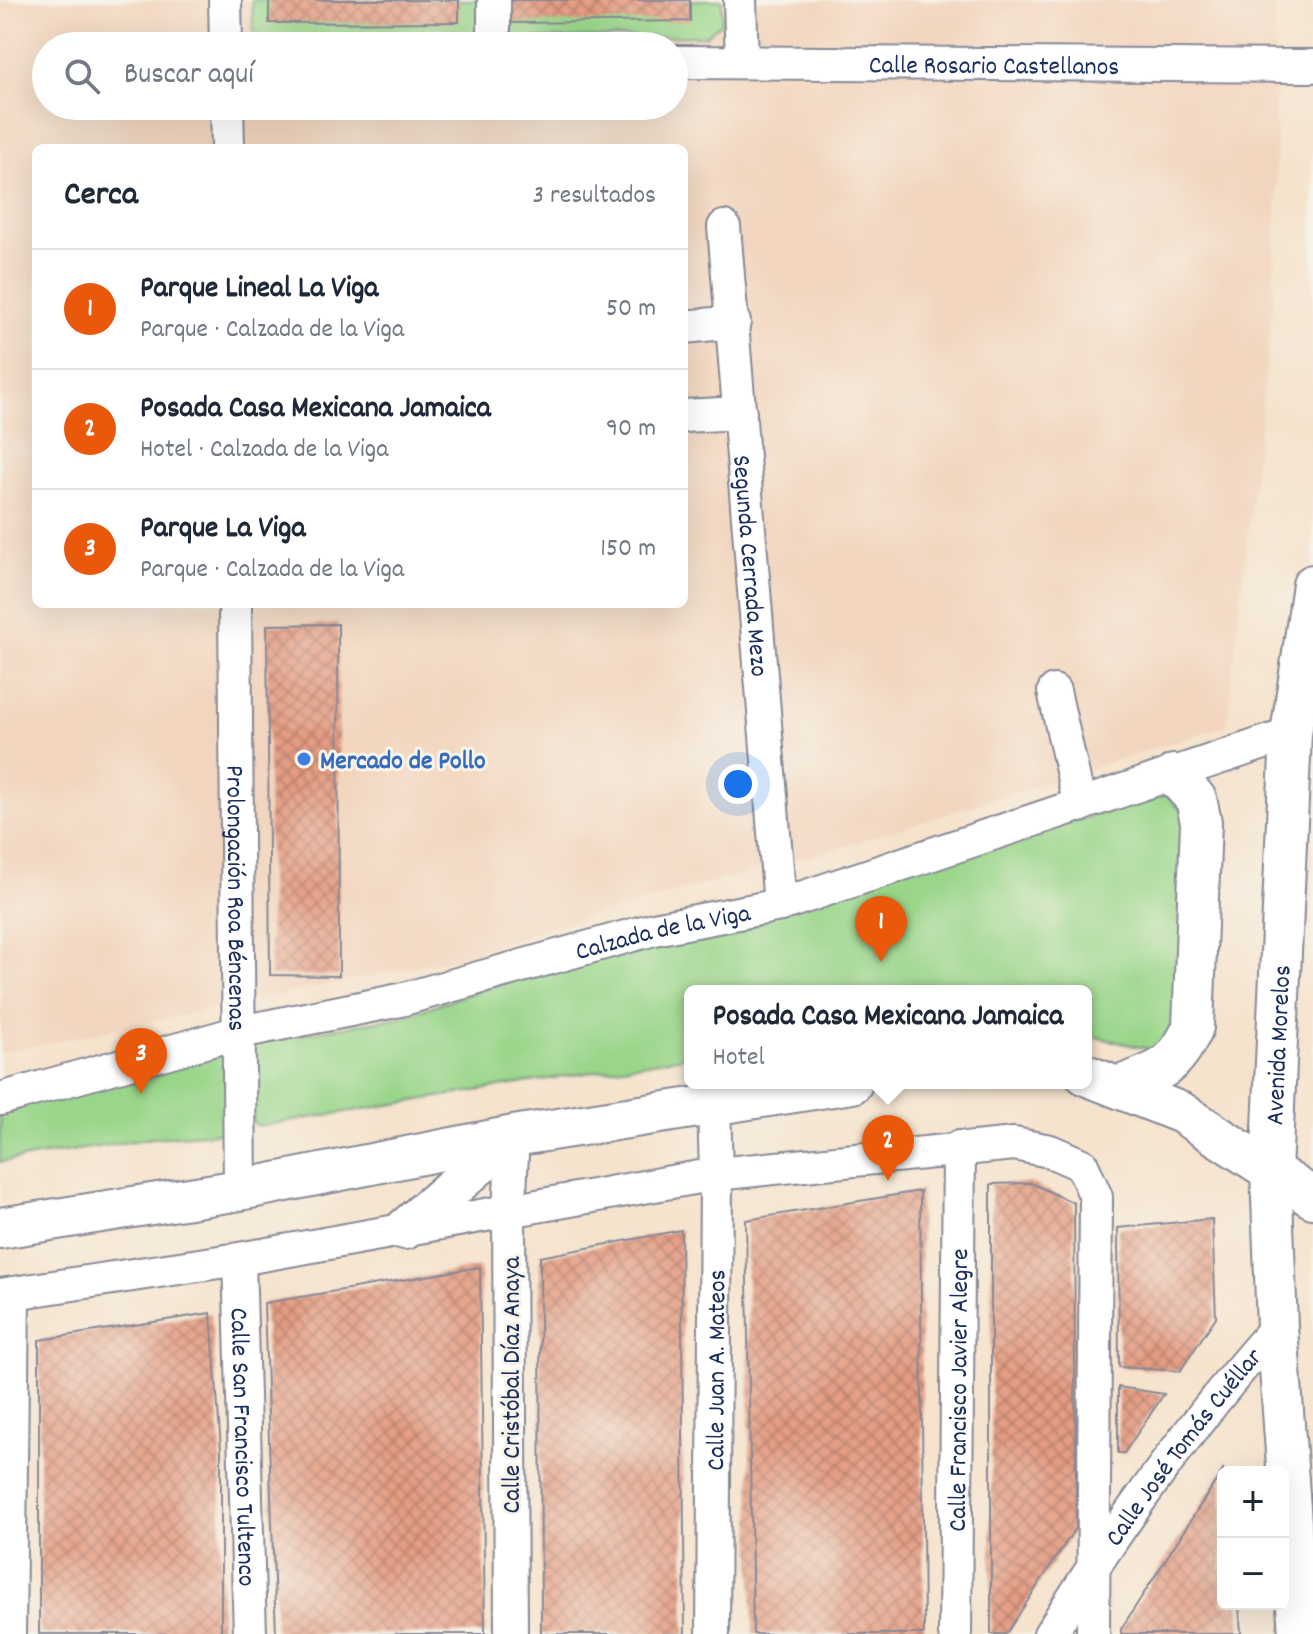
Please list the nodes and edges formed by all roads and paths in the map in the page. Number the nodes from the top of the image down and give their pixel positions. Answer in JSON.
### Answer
{"nodes":[{"id":1,"x":225,"y":0,"type":"edge"},
{"id":2,"x":494,"y":0,"type":"edge"},
{"id":3,"x":740,"y":0,"type":"edge"},
{"id":4,"x":226,"y":32,"type":"edge"},
{"id":5,"x":494,"y":32,"type":"edge"},
{"id":6,"x":688,"y":62,"type":"edge"},
{"id":7,"x":742,"y":62,"type":"junction"},
{"id":8,"x":1313,"y":66,"type":"edge"},
{"id":9,"x":227,"y":120,"type":"edge"},
{"id":10,"x":228,"y":144,"type":"edge"},
{"id":11,"x":724,"y":227,"type":"dead end"},
{"id":12,"x":734,"y":322,"type":"junction"},
{"id":13,"x":688,"y":327,"type":"edge"},
{"id":14,"x":740,"y":413,"type":"junction"},
{"id":15,"x":688,"y":416,"type":"edge"},
{"id":16,"x":1313,"y":585,"type":"edge"},
{"id":17,"x":235,"y":608,"type":"edge"},
{"id":18,"x":1054,"y":691,"type":"dead end"},
{"id":19,"x":1302,"y":730,"type":"edge"},
{"id":20,"x":1174,"y":775,"type":"junction"},
{"id":21,"x":1080,"y":806,"type":"junction"},
{"id":22,"x":1299,"y":843,"type":"edge"},
{"id":23,"x":780,"y":905,"type":"junction"},
{"id":24,"x":240,"y":1032,"type":"junction"},
{"id":25,"x":1103,"y":1081,"type":"edge"},
{"id":26,"x":814,"y":1089,"type":"edge"},
{"id":27,"x":0,"y":1099,"type":"edge"},
{"id":28,"x":714,"y":1105,"type":"junction"},
{"id":29,"x":513,"y":1136,"type":"junction"},
{"id":30,"x":959,"y":1147,"type":"junction"},
{"id":31,"x":1271,"y":1172,"type":"junction"},
{"id":32,"x":716,"y":1174,"type":"junction"},
{"id":33,"x":240,"y":1190,"type":"junction"},
{"id":34,"x":1313,"y":1198,"type":"edge"},
{"id":35,"x":509,"y":1211,"type":"junction"},
{"id":36,"x":0,"y":1228,"type":"edge"},
{"id":37,"x":405,"y":1229,"type":"junction"},
{"id":38,"x":239,"y":1259,"type":"junction"},
{"id":39,"x":7,"y":1294,"type":"edge"},
{"id":40,"x":1277,"y":1327,"type":"junction"},
{"id":41,"x":1093,"y":1567,"type":"junction"},
{"id":42,"x":9,"y":1634,"type":"edge"},
{"id":43,"x":250,"y":1634,"type":"edge"},
{"id":44,"x":511,"y":1634,"type":"edge"},
{"id":45,"x":713,"y":1634,"type":"edge"},
{"id":46,"x":955,"y":1634,"type":"edge"},
{"id":47,"x":1050,"y":1634,"type":"edge"},
{"id":48,"x":1093,"y":1634,"type":"edge"},
{"id":49,"x":1299,"y":1634,"type":"edge"}],
"edges":[{"from":1,"to":4,"type":"street"},
{"from":2,"to":5,"type":"street"},
{"from":3,"to":7,"type":"street"},
{"from":6,"to":7,"type":"street","name":"Calle Rosario Castellanos"},
{"from":7,"to":8,"type":"street","name":"Calle Rosario Castellanos"},
{"from":9,"to":10,"type":"street"},
{"from":11,"to":12,"type":"street","name":"Segunda Cerrada Mezo"},
{"from":12,"to":13,"type":"street"},
{"from":12,"to":14,"type":"street","name":"Segunda Cerrada Mezo"},
{"from":14,"to":15,"type":"street"},
{"from":14,"to":23,"type":"street","name":"Segunda Cerrada Mezo"},
{"from":16,"to":19,"type":"main road","name":"Avenida Morelos"},
{"from":17,"to":24,"type":"street","name":"Prolongación Roa Béncenas"},
{"from":18,"to":21,"type":"street"},
{"from":19,"to":20,"type":"street","name":"Calzada de la Viga"},
{"from":19,"to":22,"type":"main road","name":"Avenida Morelos"},
{"from":20,"to":21,"type":"street","name":"Calzada de la Viga"},
{"from":20,"to":25,"type":"main road"},
{"from":21,"to":23,"type":"street","name":"Calzada de la Viga"},
{"from":22,"to":31,"type":"main road","name":"Avenida Morelos"},
{"from":23,"to":24,"type":"street","name":"Calzada de la Viga"},
{"from":24,"to":27,"type":"street","name":"Calzada de la Viga"},
{"from":24,"to":33,"type":"street","name":"Prolongación Roa Béncenas"},
{"from":25,"to":31,"type":"main road"},
{"from":26,"to":28,"type":"main road"},
{"from":28,"to":29,"type":"main road"},
{"from":28,"to":32,"type":"street","name":"Calle Juan A. Mateos"},
{"from":29,"to":33,"type":"main road"},
{"from":29,"to":35,"type":"street","name":"Calle Cristóbal Díaz Anaya"},
{"from":29,"to":37,"type":"main road"},
{"from":30,"to":32,"type":"street"},
{"from":30,"to":41,"type":"street"},
{"from":30,"to":46,"type":"street","name":"Calle Francisco Javier Alegre"},
{"from":31,"to":34,"type":"main road"},
{"from":31,"to":40,"type":"main road","name":"Avenida Morelos"},
{"from":32,"to":35,"type":"street"},
{"from":32,"to":45,"type":"street","name":"Calle Juan A. Mateos"},
{"from":33,"to":36,"type":"main road"},
{"from":35,"to":37,"type":"street"},
{"from":35,"to":44,"type":"street","name":"Calle Cristóbal Díaz Anaya"},
{"from":37,"to":38,"type":"street"},
{"from":38,"to":39,"type":"street"},
{"from":38,"to":43,"type":"street","name":"Calle San Francisco Tultenco"},
{"from":39,"to":42,"type":"street"},
{"from":40,"to":41,"type":"street","name":"Calle José Tomás Cuéllar"},
{"from":40,"to":49,"type":"main road","name":"Avenida Morelos"},
{"from":41,"to":47,"type":"street","name":"Calle José Tomás Cuéllar"},
{"from":41,"to":48,"type":"street"}]}
